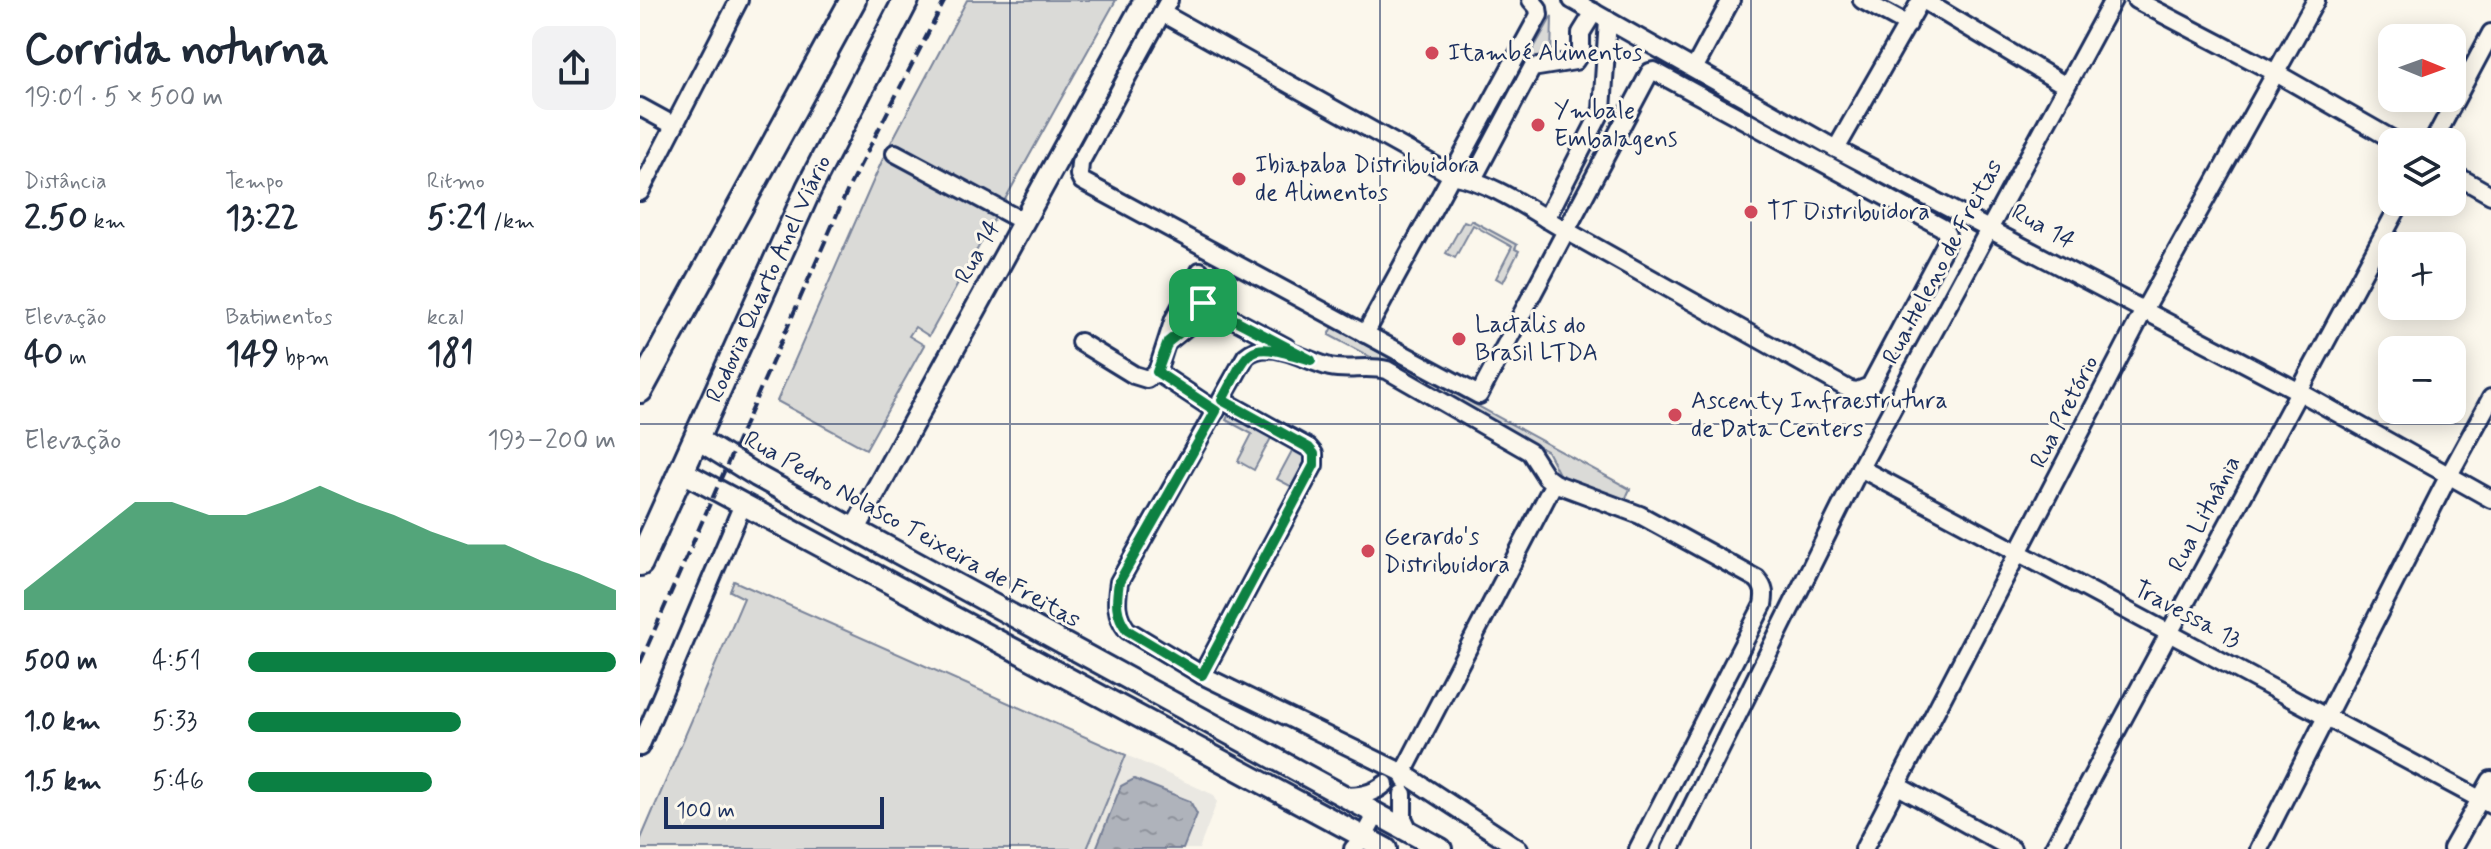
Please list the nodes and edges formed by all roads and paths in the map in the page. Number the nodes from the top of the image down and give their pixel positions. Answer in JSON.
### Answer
{"nodes":[{"id":1,"x":739,"y":0,"type":"edge"},
{"id":2,"x":853,"y":0,"type":"edge"},
{"id":3,"x":906,"y":0,"type":"edge"},
{"id":4,"x":1145,"y":0,"type":"edge"},
{"id":5,"x":1531,"y":0,"type":"edge"},
{"id":6,"x":1572,"y":0,"type":"edge"},
{"id":7,"x":1731,"y":0,"type":"edge"},
{"id":8,"x":1862,"y":0,"type":"edge"},
{"id":9,"x":1922,"y":0,"type":"edge"},
{"id":10,"x":2113,"y":0,"type":"edge"},
{"id":11,"x":2136,"y":0,"type":"edge"},
{"id":12,"x":2316,"y":0,"type":"edge"},
{"id":13,"x":1165,"y":6,"type":"edge"},
{"id":14,"x":1601,"y":16,"type":"junction"},
{"id":15,"x":1908,"y":25,"type":"junction"},
{"id":16,"x":2491,"y":33,"type":"edge"},
{"id":17,"x":1695,"y":67,"type":"junction"},
{"id":18,"x":2276,"y":73,"type":"junction"},
{"id":19,"x":2066,"y":86,"type":"junction"},
{"id":20,"x":640,"y":107,"type":"edge"},
{"id":21,"x":673,"y":125,"type":"junction"},
{"id":22,"x":2440,"y":128,"type":"edge"},
{"id":23,"x":2378,"y":131,"type":"edge"},
{"id":24,"x":1836,"y":149,"type":"junction"},
{"id":25,"x":895,"y":153,"type":"dead end"},
{"id":26,"x":1452,"y":175,"type":"junction"},
{"id":27,"x":1473,"y":179,"type":"junction"},
{"id":28,"x":2466,"y":181,"type":"edge"},
{"id":29,"x":640,"y":192,"type":"edge"},
{"id":30,"x":2491,"y":195,"type":"edge"},
{"id":31,"x":2393,"y":216,"type":"edge"},
{"id":32,"x":1546,"y":219,"type":"junction"},
{"id":33,"x":1024,"y":222,"type":"junction"},
{"id":34,"x":1989,"y":227,"type":"junction"},
{"id":35,"x":1565,"y":230,"type":"junction"},
{"id":36,"x":1200,"y":271,"type":"dead end"},
{"id":37,"x":2143,"y":312,"type":"junction"},
{"id":38,"x":1365,"y":334,"type":"junction"},
{"id":39,"x":1080,"y":342,"type":"dead end"},
{"id":40,"x":1168,"y":342,"type":"junction"},
{"id":41,"x":1311,"y":360,"type":"junction"},
{"id":42,"x":1157,"y":372,"type":"junction"},
{"id":43,"x":640,"y":390,"type":"edge"},
{"id":44,"x":2298,"y":391,"type":"junction"},
{"id":45,"x":2491,"y":398,"type":"edge"},
{"id":46,"x":1219,"y":405,"type":"junction"},
{"id":47,"x":696,"y":438,"type":"junction"},
{"id":48,"x":1860,"y":468,"type":"junction"},
{"id":49,"x":681,"y":471,"type":"junction"},
{"id":50,"x":2448,"y":477,"type":"junction"},
{"id":51,"x":1554,"y":483,"type":"junction"},
{"id":52,"x":2491,"y":499,"type":"edge"},
{"id":53,"x":743,"y":504,"type":"junction"},
{"id":54,"x":855,"y":529,"type":"junction"},
{"id":55,"x":2020,"y":553,"type":"junction"},
{"id":56,"x":640,"y":563,"type":"edge"},
{"id":57,"x":2168,"y":632,"type":"junction"},
{"id":58,"x":1086,"y":656,"type":"junction"},
{"id":59,"x":1202,"y":675,"type":"junction"},
{"id":60,"x":1072,"y":679,"type":"junction"},
{"id":61,"x":2327,"y":718,"type":"junction"},
{"id":62,"x":640,"y":747,"type":"edge"},
{"id":63,"x":2491,"y":780,"type":"edge"},
{"id":64,"x":1398,"y":781,"type":"junction"},
{"id":65,"x":1898,"y":786,"type":"junction"},
{"id":66,"x":1343,"y":796,"type":"junction"},
{"id":67,"x":2486,"y":802,"type":"edge"},
{"id":68,"x":1376,"y":815,"type":"junction"},
{"id":69,"x":1410,"y":833,"type":"junction"},
{"id":70,"x":1359,"y":843,"type":"edge"},
{"id":71,"x":1386,"y":849,"type":"edge"},
{"id":72,"x":1441,"y":849,"type":"edge"},
{"id":73,"x":1519,"y":849,"type":"edge"},
{"id":74,"x":1638,"y":849,"type":"edge"},
{"id":75,"x":1671,"y":849,"type":"edge"},
{"id":76,"x":1864,"y":849,"type":"edge"},
{"id":77,"x":2012,"y":849,"type":"edge"},
{"id":78,"x":2053,"y":849,"type":"edge"},
{"id":79,"x":2259,"y":849,"type":"edge"},
{"id":80,"x":2452,"y":849,"type":"edge"}],
"edges":[{"from":1,"to":21,"type":"street"},
{"from":2,"to":43,"type":"highway"},
{"from":3,"to":47,"type":"highway","name":"Rodovia Quarto Anel Viário"},
{"from":4,"to":33,"type":"main road","name":"Rua 14"},
{"from":5,"to":26,"type":"street"},
{"from":6,"to":14,"type":"street","name":"Rua 14"},
{"from":7,"to":17,"type":"street"},
{"from":8,"to":15,"type":"street"},
{"from":9,"to":15,"type":"street"},
{"from":9,"to":19,"type":"street"},
{"from":10,"to":19,"type":"street","name":"Rua Heleno de Freitas"},
{"from":11,"to":18,"type":"street"},
{"from":12,"to":18,"type":"street","name":"Rua Pretório"},
{"from":13,"to":26,"type":"street"},
{"from":13,"to":38,"type":"street"},
{"from":14,"to":17,"type":"street","name":"Rua 14"},
{"from":14,"to":27,"type":"street"},
{"from":14,"to":32,"type":"street"},
{"from":15,"to":24,"type":"street"},
{"from":16,"to":22,"type":"street"},
{"from":17,"to":24,"type":"street","name":"Rua 14"},
{"from":18,"to":23,"type":"street"},
{"from":18,"to":37,"type":"street","name":"Rua Pretório"},
{"from":19,"to":34,"type":"street","name":"Rua Heleno de Freitas"},
{"from":20,"to":21,"type":"street"},
{"from":21,"to":29,"type":"street"},
{"from":24,"to":34,"type":"street","name":"Rua 14"},
{"from":25,"to":33,"type":"street"},
{"from":26,"to":27,"type":"street"},
{"from":26,"to":38,"type":"street"},
{"from":27,"to":32,"type":"street"},
{"from":28,"to":30,"type":"street"},
{"from":31,"to":44,"type":"street","name":"Rua Lituânia"},
{"from":32,"to":35,"type":"street"},
{"from":33,"to":54,"type":"main road","name":"Rua 14"},
{"from":34,"to":37,"type":"street","name":"Rua 14"},
{"from":34,"to":48,"type":"street","name":"Rua Heleno de Freitas"},
{"from":35,"to":35,"type":"street"},
{"from":35,"to":38,"type":"street"},
{"from":36,"to":40,"type":"street"},
{"from":37,"to":44,"type":"street","name":"Rua 14"},
{"from":37,"to":55,"type":"street","name":"Rua Pretório"},
{"from":39,"to":42,"type":"street"},
{"from":40,"to":41,"type":"street"},
{"from":40,"to":42,"type":"street"},
{"from":41,"to":46,"type":"street"},
{"from":41,"to":51,"type":"street"},
{"from":42,"to":46,"type":"street"},
{"from":44,"to":50,"type":"street","name":"Rua 14"},
{"from":44,"to":57,"type":"street","name":"Rua Lituânia"},
{"from":45,"to":50,"type":"street"},
{"from":46,"to":59,"type":"street"},
{"from":46,"to":59,"type":"street"},
{"from":47,"to":49,"type":"highway","name":"Rodovia Quarto Anel Viário"},
{"from":47,"to":54,"type":"main road","name":"Rua Pedro Nolasco Teixeira de Freitas"},
{"from":48,"to":55,"type":"street","name":"Travessa 13"},
{"from":48,"to":75,"type":"street","name":"Rua Heleno de Freitas"},
{"from":49,"to":53,"type":"main road"},
{"from":49,"to":56,"type":"highway","name":"Rodovia Quarto Anel Viário"},
{"from":50,"to":52,"type":"street","name":"Rua 14"},
{"from":50,"to":61,"type":"street"},
{"from":51,"to":64,"type":"street"},
{"from":51,"to":74,"type":"street"},
{"from":53,"to":60,"type":"main road"},
{"from":53,"to":62,"type":"street"},
{"from":54,"to":58,"type":"main road","name":"Rua Pedro Nolasco Teixeira de Freitas"},
{"from":55,"to":57,"type":"street","name":"Travessa 13"},
{"from":55,"to":65,"type":"street","name":"Rua Pretório"},
{"from":57,"to":61,"type":"street","name":"Travessa 13"},
{"from":57,"to":78,"type":"street","name":"Rua Lituânia"},
{"from":58,"to":60,"type":"main road"},
{"from":58,"to":66,"type":"main road","name":"Rua Pedro Nolasco Teixeira de Freitas"},
{"from":59,"to":64,"type":"street"},
{"from":60,"to":70,"type":"main road"},
{"from":61,"to":67,"type":"street","name":"Travessa 13"},
{"from":61,"to":79,"type":"street"},
{"from":63,"to":67,"type":"street"},
{"from":64,"to":66,"type":"street"},
{"from":64,"to":69,"type":"street"},
{"from":64,"to":73,"type":"street"},
{"from":65,"to":76,"type":"street","name":"Rua Pretório"},
{"from":65,"to":77,"type":"street"},
{"from":66,"to":68,"type":"main road","name":"Rua Pedro Nolasco Teixeira de Freitas"},
{"from":67,"to":80,"type":"street"},
{"from":68,"to":69,"type":"main road","name":"Rua Pedro Nolasco Teixeira de Freitas"},
{"from":68,"to":70,"type":"street"},
{"from":69,"to":72,"type":"main road","name":"Rua Pedro Nolasco Teixeira de Freitas"},
{"from":70,"to":71,"type":"main road"}]}
